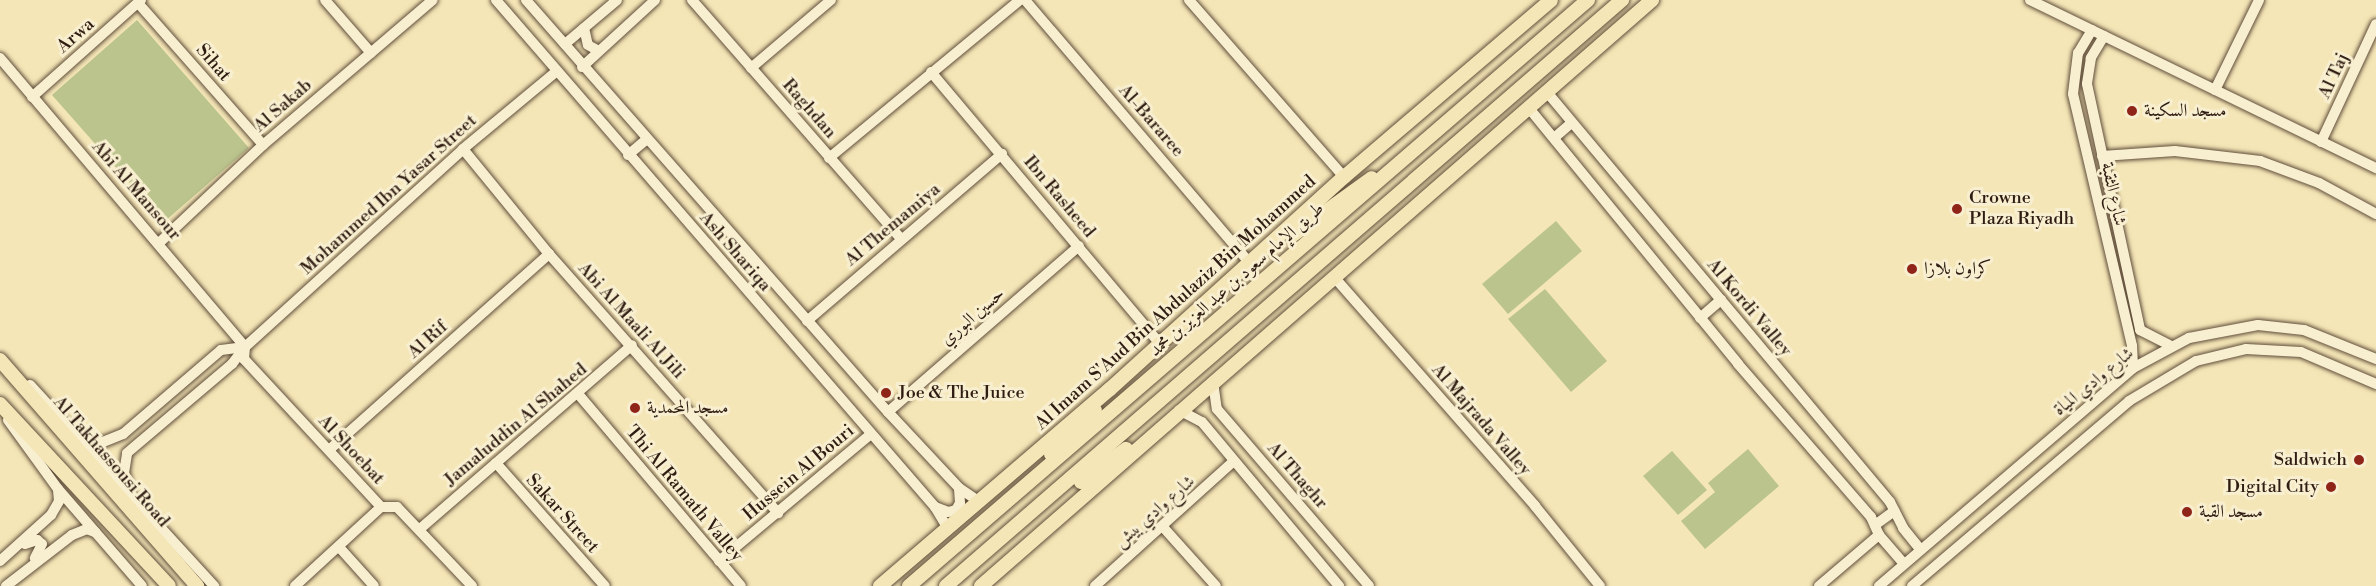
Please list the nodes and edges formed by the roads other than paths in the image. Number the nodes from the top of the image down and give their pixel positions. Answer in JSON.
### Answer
{"nodes":[{"id":1,"x":326,"y":0,"type":"edge"},
{"id":2,"x":432,"y":0,"type":"edge"},
{"id":3,"x":496,"y":0,"type":"edge"},
{"id":4,"x":526,"y":0,"type":"edge"},
{"id":5,"x":617,"y":0,"type":"edge"},
{"id":6,"x":655,"y":0,"type":"edge"},
{"id":7,"x":692,"y":0,"type":"edge"},
{"id":8,"x":831,"y":0,"type":"edge"},
{"id":9,"x":1022,"y":0,"type":"edge"},
{"id":10,"x":1189,"y":0,"type":"edge"},
{"id":11,"x":1551,"y":0,"type":"edge"},
{"id":12,"x":1588,"y":0,"type":"edge"},
{"id":13,"x":1622,"y":0,"type":"edge"},
{"id":14,"x":1652,"y":0,"type":"edge"},
{"id":15,"x":2030,"y":0,"type":"edge"},
{"id":16,"x":2259,"y":0,"type":"edge"},
{"id":17,"x":140,"y":2,"type":"edge"},
{"id":18,"x":2376,"y":24,"type":"edge"},
{"id":19,"x":584,"y":28,"type":"junction"},
{"id":20,"x":2092,"y":30,"type":"junction"},
{"id":21,"x":2104,"y":36,"type":"junction"},
{"id":22,"x":565,"y":44,"type":"junction"},
{"id":23,"x":597,"y":50,"type":"junction"},
{"id":24,"x":370,"y":53,"type":"junction"},
{"id":25,"x":0,"y":58,"type":"edge"},
{"id":26,"x":582,"y":67,"type":"junction"},
{"id":27,"x":752,"y":68,"type":"junction"},
{"id":28,"x":557,"y":71,"type":"junction"},
{"id":29,"x":932,"y":72,"type":"junction"},
{"id":30,"x":2215,"y":90,"type":"junction"},
{"id":31,"x":1546,"y":91,"type":"junction"},
{"id":32,"x":32,"y":97,"type":"junction"},
{"id":33,"x":1528,"y":107,"type":"junction"},
{"id":34,"x":1571,"y":123,"type":"junction"},
{"id":35,"x":1554,"y":138,"type":"junction"},
{"id":36,"x":647,"y":139,"type":"junction"},
{"id":37,"x":1426,"y":141,"type":"junction"},
{"id":38,"x":2321,"y":142,"type":"junction"},
{"id":39,"x":263,"y":145,"type":"junction"},
{"id":40,"x":463,"y":149,"type":"junction"},
{"id":41,"x":1002,"y":154,"type":"junction"},
{"id":42,"x":628,"y":155,"type":"junction"},
{"id":43,"x":2102,"y":156,"type":"junction"},
{"id":44,"x":829,"y":158,"type":"junction"},
{"id":45,"x":2376,"y":168,"type":"edge"},
{"id":46,"x":1344,"y":177,"type":"junction"},
{"id":47,"x":2376,"y":214,"type":"edge"},
{"id":48,"x":901,"y":239,"type":"junction"},
{"id":49,"x":159,"y":243,"type":"junction"},
{"id":50,"x":1079,"y":246,"type":"junction"},
{"id":51,"x":549,"y":254,"type":"junction"},
{"id":52,"x":1251,"y":265,"type":"junction"},
{"id":53,"x":1335,"y":278,"type":"junction"},
{"id":54,"x":1721,"y":300,"type":"junction"},
{"id":55,"x":1700,"y":318,"type":"junction"},
{"id":56,"x":807,"y":321,"type":"junction"},
{"id":57,"x":632,"y":345,"type":"junction"},
{"id":58,"x":1161,"y":345,"type":"junction"},
{"id":59,"x":2172,"y":346,"type":"junction"},
{"id":60,"x":245,"y":347,"type":"junction"},
{"id":61,"x":0,"y":354,"type":"edge"},
{"id":62,"x":2376,"y":359,"type":"edge"},
{"id":63,"x":0,"y":360,"type":"edge"},
{"id":64,"x":2133,"y":368,"type":"junction"},
{"id":65,"x":1214,"y":382,"type":"junction"},
{"id":66,"x":2376,"y":384,"type":"edge"},
{"id":67,"x":1110,"y":389,"type":"junction"},
{"id":68,"x":579,"y":395,"type":"junction"},
{"id":69,"x":0,"y":406,"type":"edge"},
{"id":70,"x":1179,"y":410,"type":"junction"},
{"id":71,"x":888,"y":412,"type":"junction"},
{"id":72,"x":1157,"y":429,"type":"junction"},
{"id":73,"x":871,"y":434,"type":"junction"},
{"id":74,"x":83,"y":441,"type":"junction"},
{"id":75,"x":329,"y":450,"type":"junction"},
{"id":76,"x":1256,"y":455,"type":"junction"},
{"id":77,"x":496,"y":463,"type":"junction"},
{"id":78,"x":1237,"y":465,"type":"junction"},
{"id":79,"x":1030,"y":484,"type":"junction"},
{"id":80,"x":128,"y":488,"type":"junction"},
{"id":81,"x":959,"y":488,"type":"junction"},
{"id":82,"x":58,"y":489,"type":"junction"},
{"id":83,"x":978,"y":501,"type":"junction"},
{"id":84,"x":381,"y":507,"type":"junction"},
{"id":85,"x":935,"y":507,"type":"junction"},
{"id":86,"x":1042,"y":507,"type":"junction"},
{"id":87,"x":1894,"y":510,"type":"junction"},
{"id":88,"x":778,"y":513,"type":"junction"},
{"id":89,"x":1162,"y":526,"type":"junction"},
{"id":90,"x":947,"y":527,"type":"junction"},
{"id":91,"x":421,"y":528,"type":"junction"},
{"id":92,"x":1877,"y":530,"type":"junction"},
{"id":93,"x":95,"y":532,"type":"junction"},
{"id":94,"x":339,"y":547,"type":"junction"},
{"id":95,"x":1921,"y":550,"type":"junction"},
{"id":96,"x":0,"y":561,"type":"edge"},
{"id":97,"x":719,"y":561,"type":"junction"},
{"id":98,"x":1904,"y":564,"type":"junction"},
{"id":99,"x":10,"y":583,"type":"edge"},
{"id":100,"x":142,"y":586,"type":"edge"},
{"id":101,"x":169,"y":586,"type":"edge"},
{"id":102,"x":197,"y":586,"type":"edge"},
{"id":103,"x":214,"y":586,"type":"edge"},
{"id":104,"x":295,"y":586,"type":"edge"},
{"id":105,"x":374,"y":586,"type":"edge"},
{"id":106,"x":472,"y":586,"type":"edge"},
{"id":107,"x":604,"y":586,"type":"edge"},
{"id":108,"x":741,"y":586,"type":"edge"},
{"id":109,"x":880,"y":586,"type":"edge"},
{"id":110,"x":909,"y":586,"type":"edge"},
{"id":111,"x":946,"y":586,"type":"edge"},
{"id":112,"x":981,"y":586,"type":"edge"},
{"id":113,"x":1095,"y":586,"type":"edge"},
{"id":114,"x":1215,"y":586,"type":"edge"},
{"id":115,"x":1339,"y":586,"type":"edge"},
{"id":116,"x":1368,"y":586,"type":"edge"},
{"id":117,"x":1600,"y":586,"type":"edge"},
{"id":118,"x":1820,"y":586,"type":"edge"},
{"id":119,"x":1879,"y":586,"type":"edge"},
{"id":120,"x":1912,"y":586,"type":"edge"}],
"edges":[{"from":1,"to":24,"type":"street"},
{"from":2,"to":24,"type":"street","name":"Al Sakab"},
{"from":3,"to":28,"type":"street","name":"Ash Shariqa"},
{"from":4,"to":22,"type":"street","name":"Ash Shariqa"},
{"from":5,"to":19,"type":"street"},
{"from":6,"to":23,"type":"street"},
{"from":7,"to":27,"type":"street","name":"Raghdan"},
{"from":8,"to":27,"type":"street"},
{"from":9,"to":29,"type":"street"},
{"from":9,"to":52,"type":"street","name":"Al-Bararee"},
{"from":10,"to":46,"type":"street"},
{"from":11,"to":46,"type":"main road","name":"Al Imam S'Aud Bin Abdulaziz Bin Mohammed"},
{"from":12,"to":37,"type":"main road","name":"طريق الإمام سعود بن عبد العزيز بن محمد"},
{"from":13,"to":86,"type":"main road"},
{"from":14,"to":31,"type":"main road"},
{"from":15,"to":20,"type":"street"},
{"from":16,"to":30,"type":"street"},
{"from":17,"to":32,"type":"street","name":"Arwa"},
{"from":17,"to":39,"type":"street","name":"Sihat"},
{"from":18,"to":38,"type":"street","name":"Al Taj"},
{"from":19,"to":22,"type":"street"},
{"from":19,"to":23,"type":"street"},
{"from":20,"to":21,"type":"street"},
{"from":20,"to":64,"type":"street","name":"شارع الثقبة"},
{"from":21,"to":30,"type":"street"},
{"from":21,"to":43,"type":"street","name":"شارع الثقبة"},
{"from":22,"to":26,"type":"street","name":"Ash Shariqa"},
{"from":23,"to":26,"type":"street"},
{"from":24,"to":39,"type":"street","name":"Al Sakab"},
{"from":25,"to":32,"type":"street","name":"Abi Al Mansour"},
{"from":26,"to":36,"type":"street","name":"Ash Shariqa"},
{"from":27,"to":44,"type":"street","name":"Raghdan"},
{"from":28,"to":40,"type":"street","name":"Mohammed Ibn Yasar Street"},
{"from":28,"to":42,"type":"street","name":"Ash Shariqa"},
{"from":29,"to":41,"type":"street","name":"Ibn Rasheed"},
{"from":29,"to":44,"type":"street"},
{"from":30,"to":38,"type":"street"},
{"from":31,"to":33,"type":"main road"},
{"from":31,"to":34,"type":"street","name":"Al Kordi Valley"},
{"from":32,"to":49,"type":"street","name":"Abi Al Mansour"},
{"from":33,"to":35,"type":"street"},
{"from":33,"to":53,"type":"main road"},
{"from":34,"to":35,"type":"street"},
{"from":34,"to":54,"type":"street","name":"Al Kordi Valley"},
{"from":35,"to":55,"type":"street"},
{"from":36,"to":42,"type":"street"},
{"from":36,"to":56,"type":"street","name":"Ash Shariqa"},
{"from":37,"to":52,"type":"main road"},
{"from":37,"to":79,"type":"main road","name":"طريق الإمام سعود بن عبد العزيز بن محمد"},
{"from":38,"to":45,"type":"street"},
{"from":39,"to":49,"type":"street","name":"Al Sakab"},
{"from":40,"to":51,"type":"street","name":"Abi Al Maali Al Jili"},
{"from":40,"to":60,"type":"street","name":"Mohammed Ibn Yasar Street"},
{"from":41,"to":48,"type":"street","name":"Al Themamiya"},
{"from":41,"to":50,"type":"street","name":"Ibn Rasheed"},
{"from":42,"to":73,"type":"street","name":"Ash Shariqa"},
{"from":43,"to":47,"type":"street"},
{"from":43,"to":59,"type":"street","name":"شارع الثقبة"},
{"from":44,"to":48,"type":"street","name":"Raghdan"},
{"from":46,"to":52,"type":"main road","name":"Al Imam S'Aud Bin Abdulaziz Bin Mohammed"},
{"from":48,"to":56,"type":"street","name":"Al Themamiya"},
{"from":49,"to":60,"type":"street","name":"Abi Al Mansour"},
{"from":50,"to":58,"type":"street","name":"Ibn Rasheed"},
{"from":50,"to":71,"type":"street","name":"حسين البوري"},
{"from":51,"to":57,"type":"street","name":"Abi Al Maali Al Jili"},
{"from":51,"to":75,"type":"street","name":"Al Rif"},
{"from":52,"to":58,"type":"main road","name":"Al Imam S'Aud Bin Abdulaziz Bin Mohammed"},
{"from":53,"to":65,"type":"main road"},
{"from":53,"to":117,"type":"street","name":"Al Majrada Valley"},
{"from":54,"to":55,"type":"street"},
{"from":54,"to":87,"type":"street","name":"Al Kordi Valley"},
{"from":55,"to":92,"type":"street"},
{"from":56,"to":71,"type":"street","name":"Ash Shariqa"},
{"from":57,"to":68,"type":"street","name":"Jamaluddin Al Shahed"},
{"from":57,"to":88,"type":"street","name":"Abi Al Maali Al Jili"},
{"from":58,"to":67,"type":"main road","name":"Al Imam S'Aud Bin Abdulaziz Bin Mohammed"},
{"from":59,"to":62,"type":"street","name":"شارع وادي المياة"},
{"from":59,"to":64,"type":"street","name":"شارع وادي المياة"},
{"from":60,"to":74,"type":"street","name":"Mohammed Ibn Yasar Street"},
{"from":60,"to":75,"type":"street","name":"Al Shoebat"},
{"from":60,"to":80,"type":"street","name":"Mohammed Ibn Yasar Street"},
{"from":61,"to":74,"type":"street"},
{"from":63,"to":102,"type":"main road","name":"Al Takhassousi Road"},
{"from":64,"to":95,"type":"street","name":"شارع وادي المياة"},
{"from":65,"to":70,"type":"main road"},
{"from":65,"to":76,"type":"street","name":"Al Thaghr"},
{"from":66,"to":120,"type":"street","name":"شارع وادي المياة"},
{"from":67,"to":79,"type":"main road"},
{"from":67,"to":83,"type":"main road","name":"Al Imam S'Aud Bin Abdulaziz Bin Mohammed"},
{"from":68,"to":77,"type":"street","name":"Jamaluddin Al Shahed"},
{"from":68,"to":97,"type":"street","name":"Thi Al Ramath Valley"},
{"from":69,"to":82,"type":"street"},
{"from":69,"to":101,"type":"main road"},
{"from":70,"to":72,"type":"main road"},
{"from":70,"to":78,"type":"street"},
{"from":71,"to":81,"type":"street","name":"Ash Shariqa"},
{"from":72,"to":86,"type":"main road"},
{"from":72,"to":112,"type":"main road"},
{"from":73,"to":85,"type":"street","name":"Ash Shariqa"},
{"from":73,"to":88,"type":"street","name":"Hussein Al Bouri"},
{"from":74,"to":80,"type":"street"},
{"from":75,"to":84,"type":"street","name":"Al Shoebat"},
{"from":76,"to":78,"type":"street","name":"شارع وادي بيش"},
{"from":76,"to":116,"type":"street","name":"Al Thaghr"},
{"from":77,"to":91,"type":"street","name":"Jamaluddin Al Shahed"},
{"from":77,"to":107,"type":"street","name":"Sakar Street"},
{"from":78,"to":89,"type":"street","name":"شارع وادي بيش"},
{"from":78,"to":115,"type":"street"},
{"from":79,"to":110,"type":"main road","name":"طريق الإمام سعود بن عبد العزيز بن محمد"},
{"from":80,"to":103,"type":"street"},
{"from":81,"to":83,"type":"street","name":"Ash Shariqa"},
{"from":81,"to":85,"type":"street"},
{"from":82,"to":93,"type":"street"},
{"from":82,"to":96,"type":"street"},
{"from":83,"to":90,"type":"main road","name":"Al Imam S'Aud Bin Abdulaziz Bin Mohammed"},
{"from":84,"to":91,"type":"street","name":"Al Shoebat"},
{"from":84,"to":94,"type":"street"},
{"from":85,"to":90,"type":"street","name":"Ash Shariqa"},
{"from":86,"to":111,"type":"main road"},
{"from":87,"to":92,"type":"street"},
{"from":87,"to":95,"type":"street","name":"Al Kordi Valley"},
{"from":88,"to":97,"type":"street","name":"Hussein Al Bouri"},
{"from":89,"to":113,"type":"street","name":"شارع وادي بيش"},
{"from":89,"to":114,"type":"street"},
{"from":90,"to":109,"type":"main road","name":"Al Imam S'Aud Bin Abdulaziz Bin Mohammed"},
{"from":91,"to":106,"type":"street","name":"Al Shoebat"},
{"from":92,"to":98,"type":"street"},
{"from":92,"to":118,"type":"street"},
{"from":93,"to":99,"type":"street"},
{"from":93,"to":100,"type":"street"},
{"from":94,"to":104,"type":"street"},
{"from":94,"to":105,"type":"street"},
{"from":95,"to":98,"type":"street","name":"شارع وادي المياة"},
{"from":96,"to":99,"type":"street"},
{"from":97,"to":108,"type":"street","name":"Thi Al Ramath Valley"},
{"from":98,"to":119,"type":"street","name":"شارع وادي المياة"}]}
